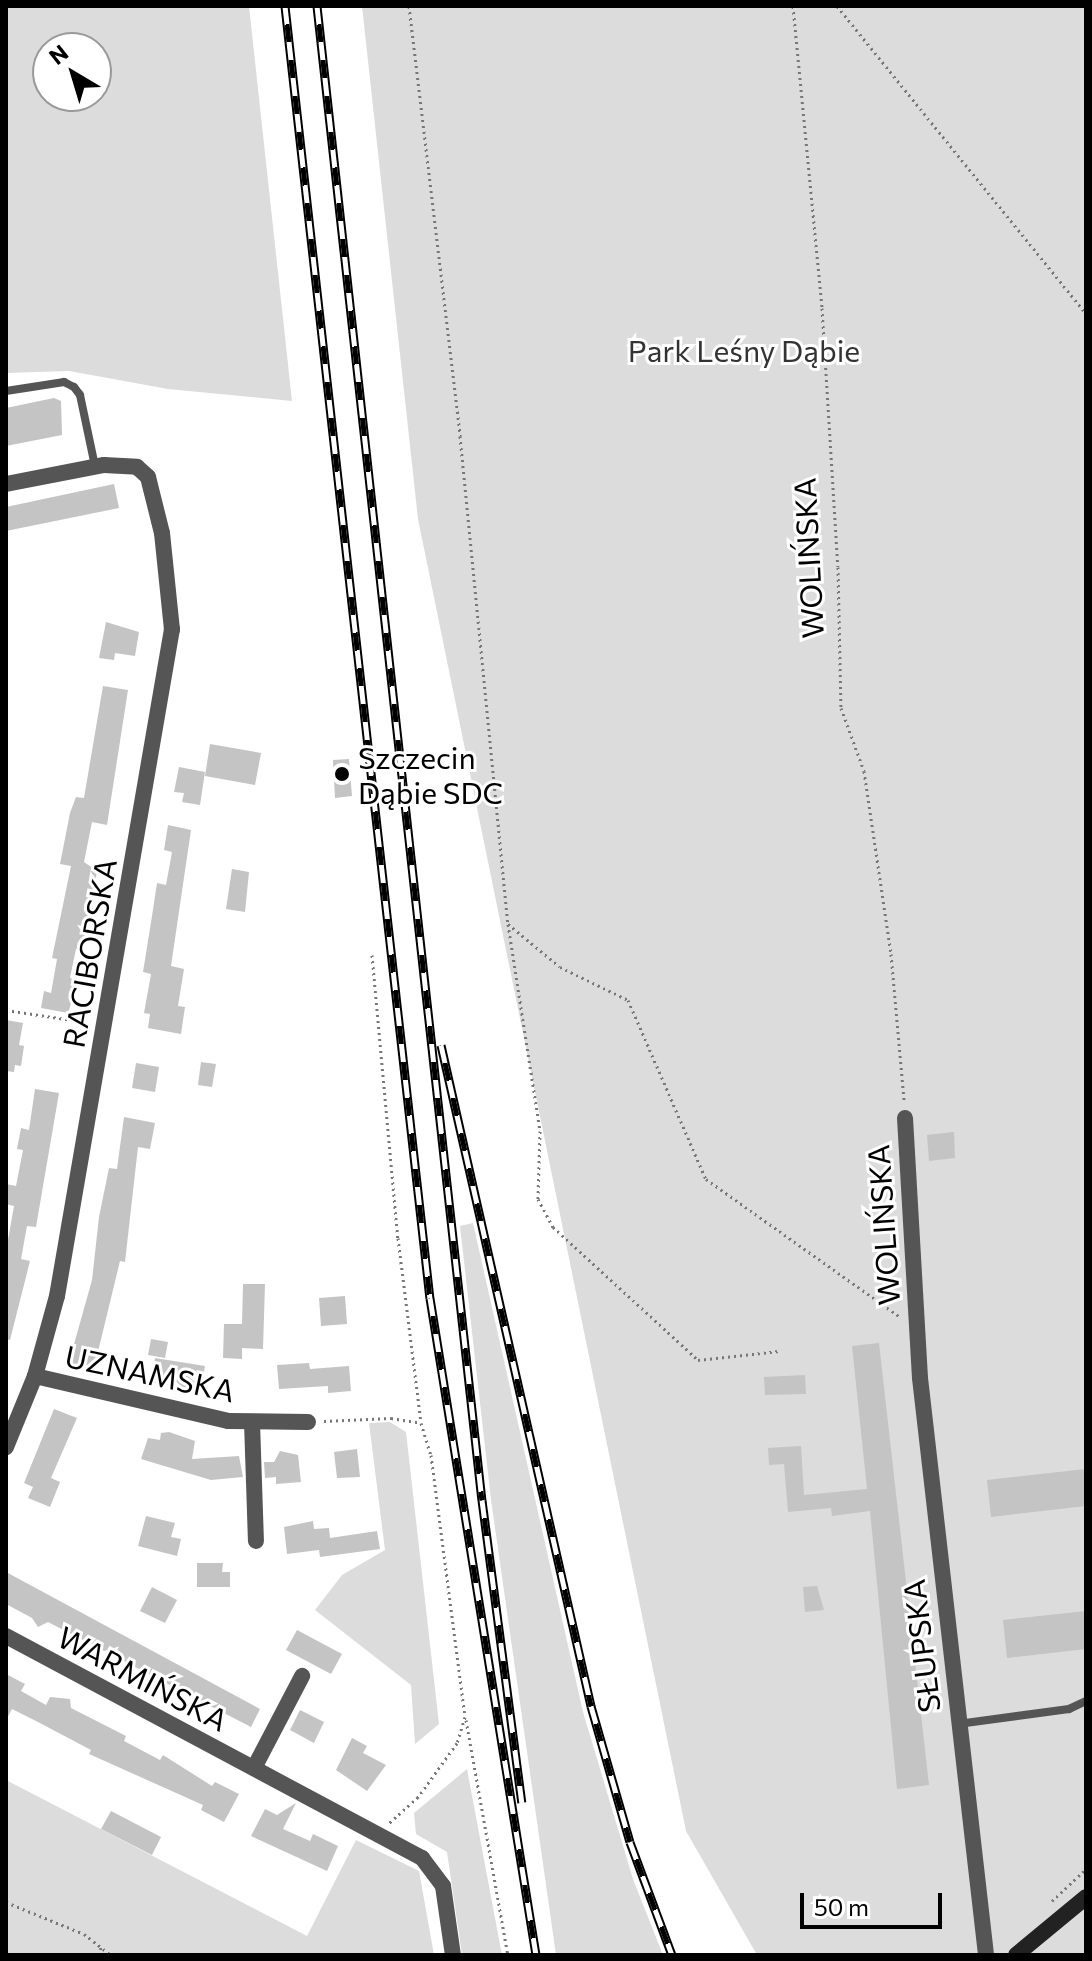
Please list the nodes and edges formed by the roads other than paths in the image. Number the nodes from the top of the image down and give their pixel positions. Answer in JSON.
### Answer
{"nodes":[{"id":1,"x":6,"y":391,"type":"edge"},
{"id":2,"x":95,"y":466,"type":"junction"},
{"id":3,"x":6,"y":484,"type":"edge"},
{"id":4,"x":904,"y":1110,"type":"road end"},
{"id":5,"x":918,"y":1329,"type":"joint"},
{"id":6,"x":35,"y":1376,"type":"junction"},
{"id":7,"x":252,"y":1422,"type":"junction"},
{"id":8,"x":308,"y":1422,"type":"road end"},
{"id":9,"x":6,"y":1447,"type":"edge"},
{"id":10,"x":256,"y":1541,"type":"dead end"},
{"id":11,"x":6,"y":1636,"type":"edge"},
{"id":12,"x":302,"y":1676,"type":"dead end"},
{"id":13,"x":1086,"y":1701,"type":"edge"},
{"id":14,"x":958,"y":1724,"type":"junction"},
{"id":15,"x":254,"y":1768,"type":"junction"},
{"id":16,"x":1086,"y":1897,"type":"edge"},
{"id":17,"x":453,"y":1955,"type":"edge"},
{"id":18,"x":986,"y":1955,"type":"edge"},
{"id":19,"x":1016,"y":1955,"type":"edge"}],
"edges":[{"from":1,"to":2,"type":"lane"},
{"from":2,"to":3,"type":"street"},
{"from":2,"to":6,"type":"street","name":"RACIBORSKA"},
{"from":4,"to":5,"type":"street","name":"WOLIŃSKA"},
{"from":5,"to":14,"type":"street","name":"SŁUPSKA"},
{"from":6,"to":7,"type":"street","name":"UZNAMSKA"},
{"from":6,"to":9,"type":"street","name":"RACIBORSKA"},
{"from":7,"to":8,"type":"street","name":"UZNAMSKA"},
{"from":7,"to":10,"type":"street","name":"UZNAMSKA"},
{"from":11,"to":15,"type":"street","name":"WARMIŃSKA"},
{"from":12,"to":15,"type":"street"},
{"from":13,"to":14,"type":"lane"},
{"from":14,"to":18,"type":"street","name":"SŁUPSKA"},
{"from":15,"to":17,"type":"street","name":"WARMIŃSKA"},
{"from":16,"to":19,"type":"street"}]}
